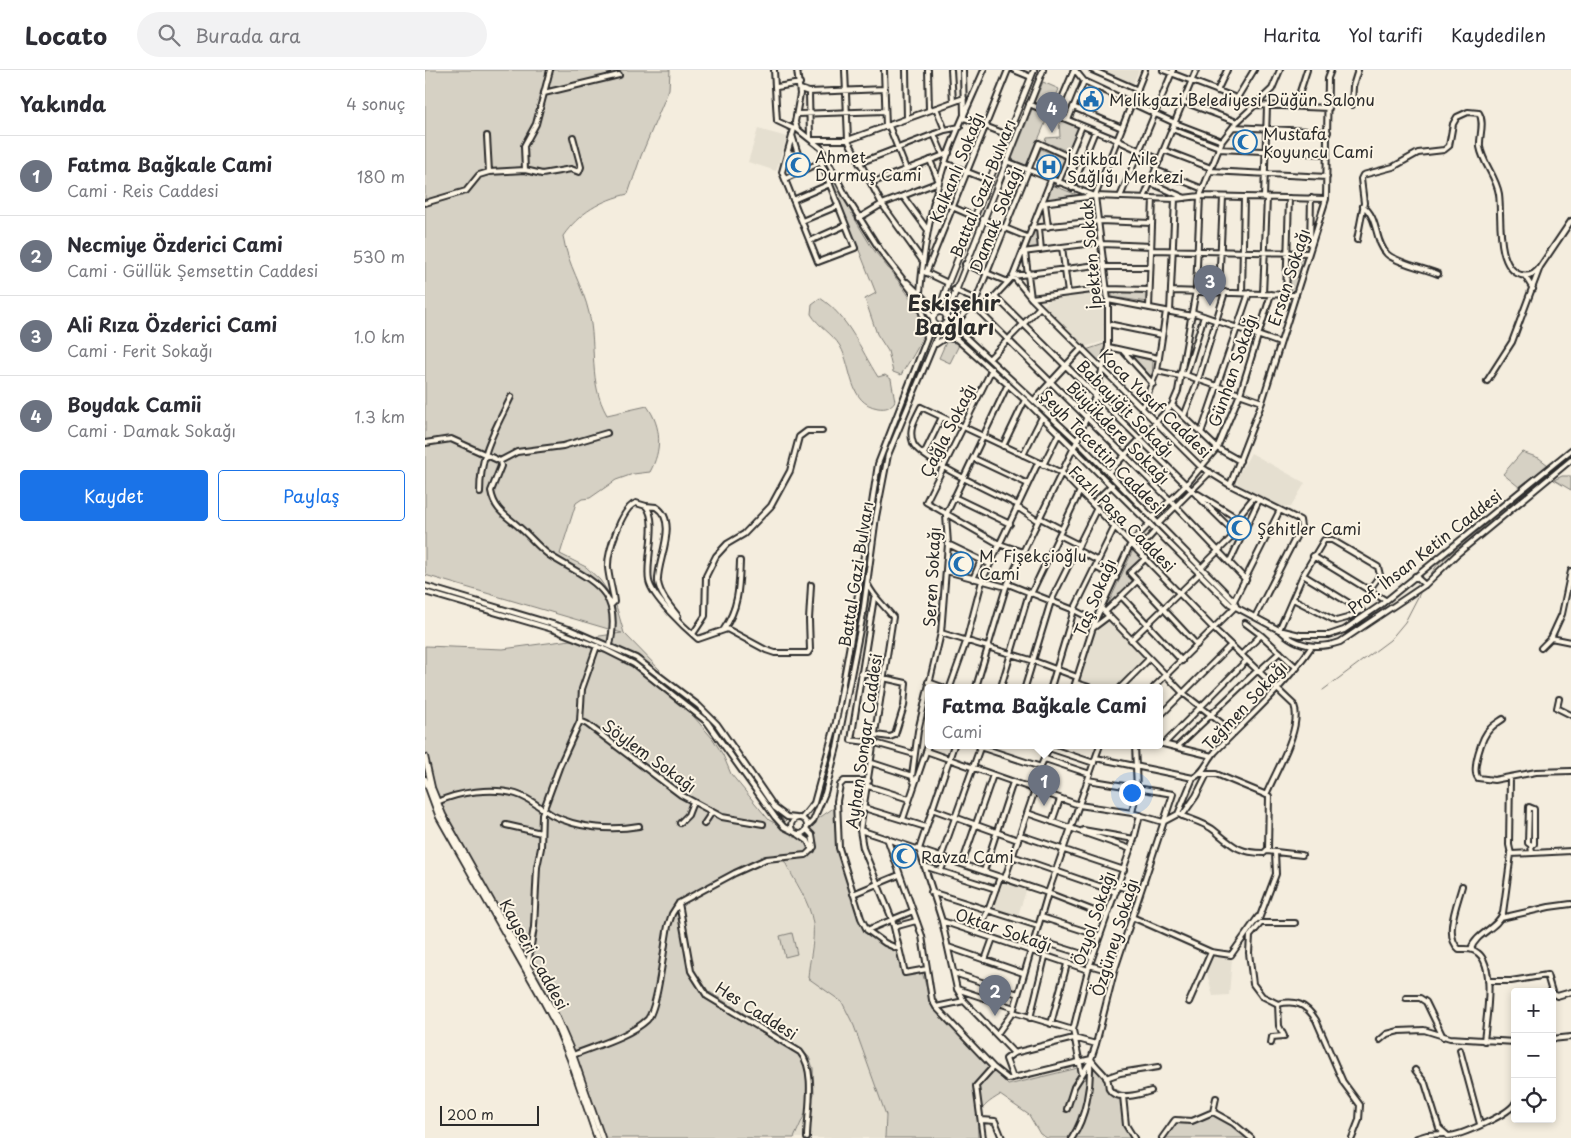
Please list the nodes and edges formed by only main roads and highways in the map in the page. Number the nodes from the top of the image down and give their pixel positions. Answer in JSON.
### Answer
{"nodes":[{"id":1,"x":1034,"y":70,"type":"edge"},
{"id":2,"x":1043,"y":70,"type":"edge"},
{"id":3,"x":939,"y":311,"type":"junction"},
{"id":4,"x":946,"y":317,"type":"junction"},
{"id":5,"x":425,"y":757,"type":"edge"},
{"id":6,"x":425,"y":779,"type":"edge"},
{"id":7,"x":428,"y":790,"type":"edge"},
{"id":8,"x":597,"y":1138,"type":"edge"},
{"id":9,"x":602,"y":1138,"type":"edge"}],
"edges":[{"from":1,"to":3,"type":"main road","name":"Battal Gazi Bulvarı"},
{"from":2,"to":4,"type":"main road","name":"Battal Gazi Bulvarı"},
{"from":3,"to":4,"type":"main road"},
{"from":3,"to":4,"type":"main road","name":"Battal Gazi Bulvarı"},
{"from":5,"to":7,"type":"main road"},
{"from":6,"to":7,"type":"main road"},
{"from":7,"to":8,"type":"main road","name":"Kayseri Caddesi"},
{"from":7,"to":9,"type":"main road","name":"Kayseri Caddesi"}]}
